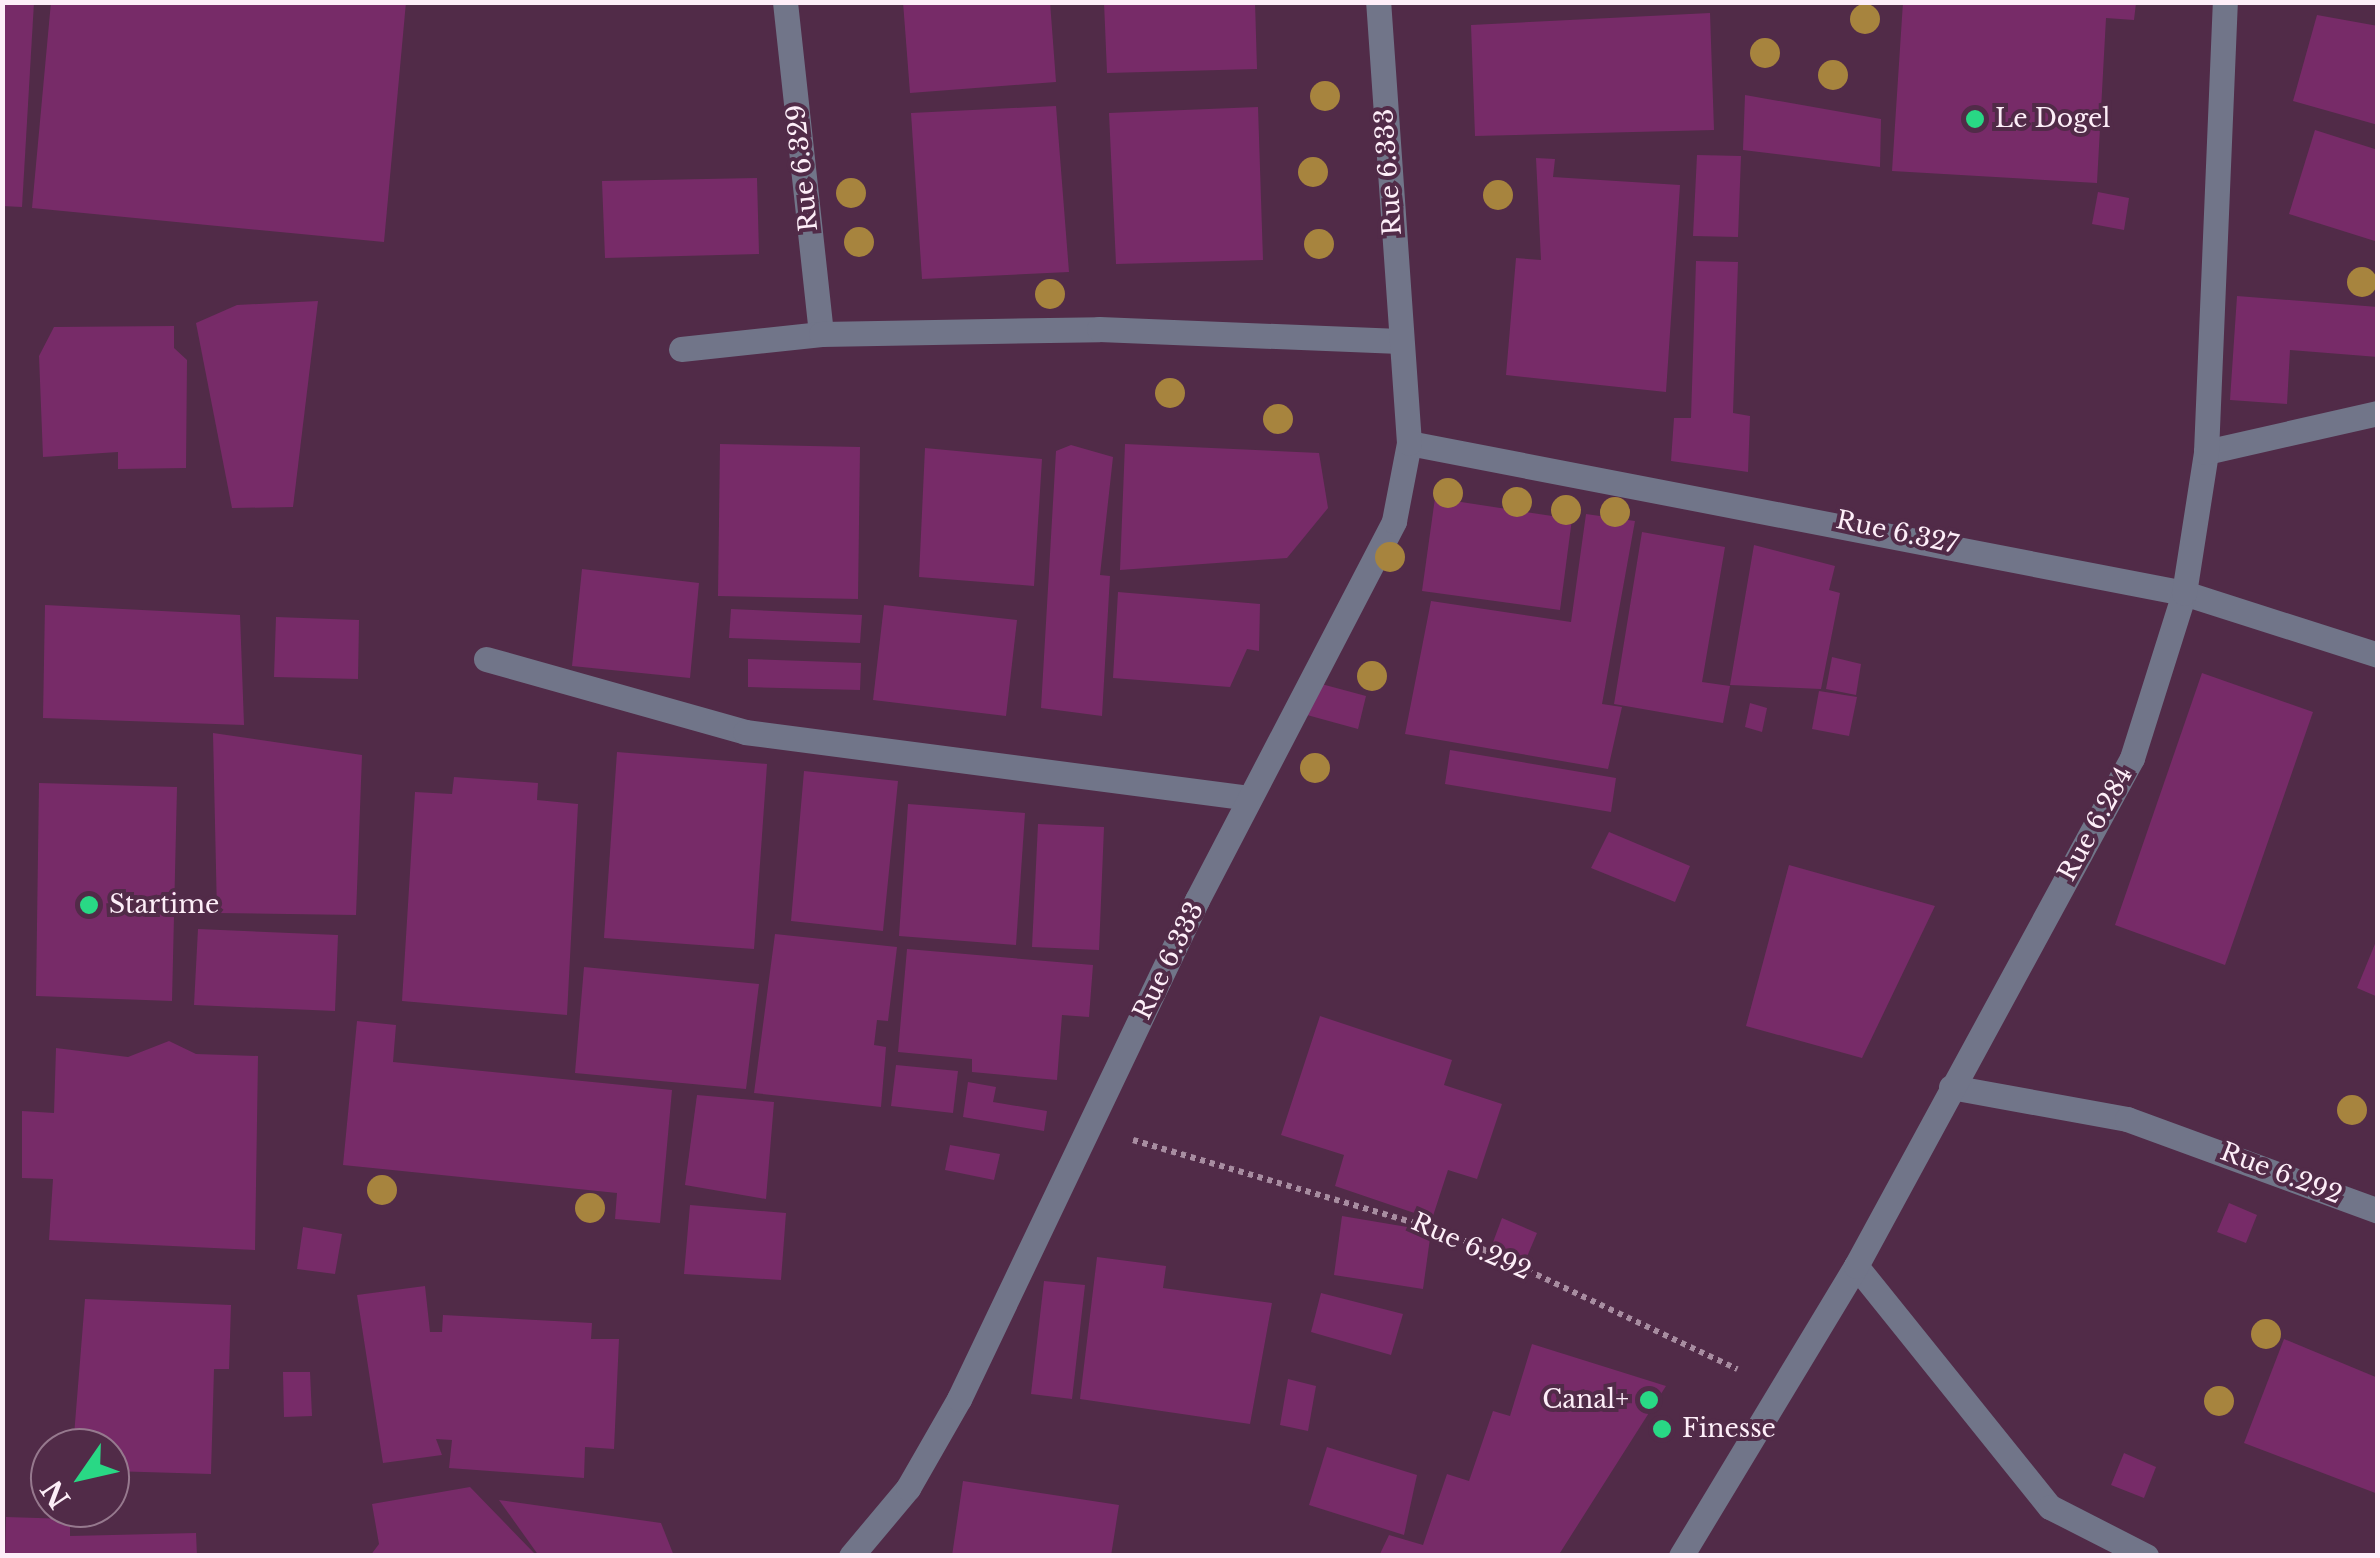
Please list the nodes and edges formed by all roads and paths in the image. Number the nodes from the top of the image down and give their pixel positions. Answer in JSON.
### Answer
{"nodes":[{"id":1,"x":785,"y":2,"type":"edge"},
{"id":2,"x":1378,"y":2,"type":"edge"},
{"id":3,"x":2225,"y":2,"type":"edge"},
{"id":4,"x":821,"y":334,"type":"junction"},
{"id":5,"x":1400,"y":341,"type":"junction"},
{"id":6,"x":681,"y":349,"type":"dead end"},
{"id":7,"x":2378,"y":413,"type":"edge"},
{"id":8,"x":1409,"y":443,"type":"junction"},
{"id":9,"x":2206,"y":452,"type":"junction"},
{"id":10,"x":2184,"y":593,"type":"junction"},
{"id":11,"x":2378,"y":655,"type":"edge"},
{"id":12,"x":486,"y":659,"type":"dead end"},
{"id":13,"x":1249,"y":798,"type":"junction"},
{"id":14,"x":1950,"y":1086,"type":"junction"},
{"id":15,"x":1089,"y":1126,"type":"junction"},
{"id":16,"x":2378,"y":1211,"type":"edge"},
{"id":17,"x":1856,"y":1266,"type":"junction"},
{"id":18,"x":1780,"y":1392,"type":"junction"},
{"id":19,"x":851,"y":1556,"type":"edge"},
{"id":20,"x":1681,"y":1556,"type":"edge"},
{"id":21,"x":2146,"y":1556,"type":"edge"}],
"edges":[{"from":1,"to":4,"type":"street","name":"Rue 6.329"},
{"from":2,"to":5,"type":"street","name":"Rue 6.333"},
{"from":3,"to":9,"type":"street","name":"Rue 6.284"},
{"from":4,"to":5,"type":"street"},
{"from":4,"to":6,"type":"street"},
{"from":5,"to":8,"type":"street","name":"Rue 6.333"},
{"from":7,"to":9,"type":"street"},
{"from":8,"to":10,"type":"street","name":"Rue 6.327"},
{"from":8,"to":13,"type":"street","name":"Rue 6.333"},
{"from":9,"to":10,"type":"street","name":"Rue 6.284"},
{"from":10,"to":11,"type":"street","name":"Rue 6.327"},
{"from":10,"to":14,"type":"street","name":"Rue 6.284"},
{"from":12,"to":13,"type":"street"},
{"from":13,"to":15,"type":"street","name":"Rue 6.333"},
{"from":14,"to":16,"type":"street","name":"Rue 6.292"},
{"from":14,"to":17,"type":"street","name":"Rue 6.284"},
{"from":15,"to":18,"type":"path","name":"Rue 6.292"},
{"from":15,"to":19,"type":"street","name":"Rue 6.333"},
{"from":17,"to":18,"type":"street","name":"Rue 6.284"},
{"from":17,"to":21,"type":"street"},
{"from":18,"to":20,"type":"street","name":"Rue 6.284"}]}
